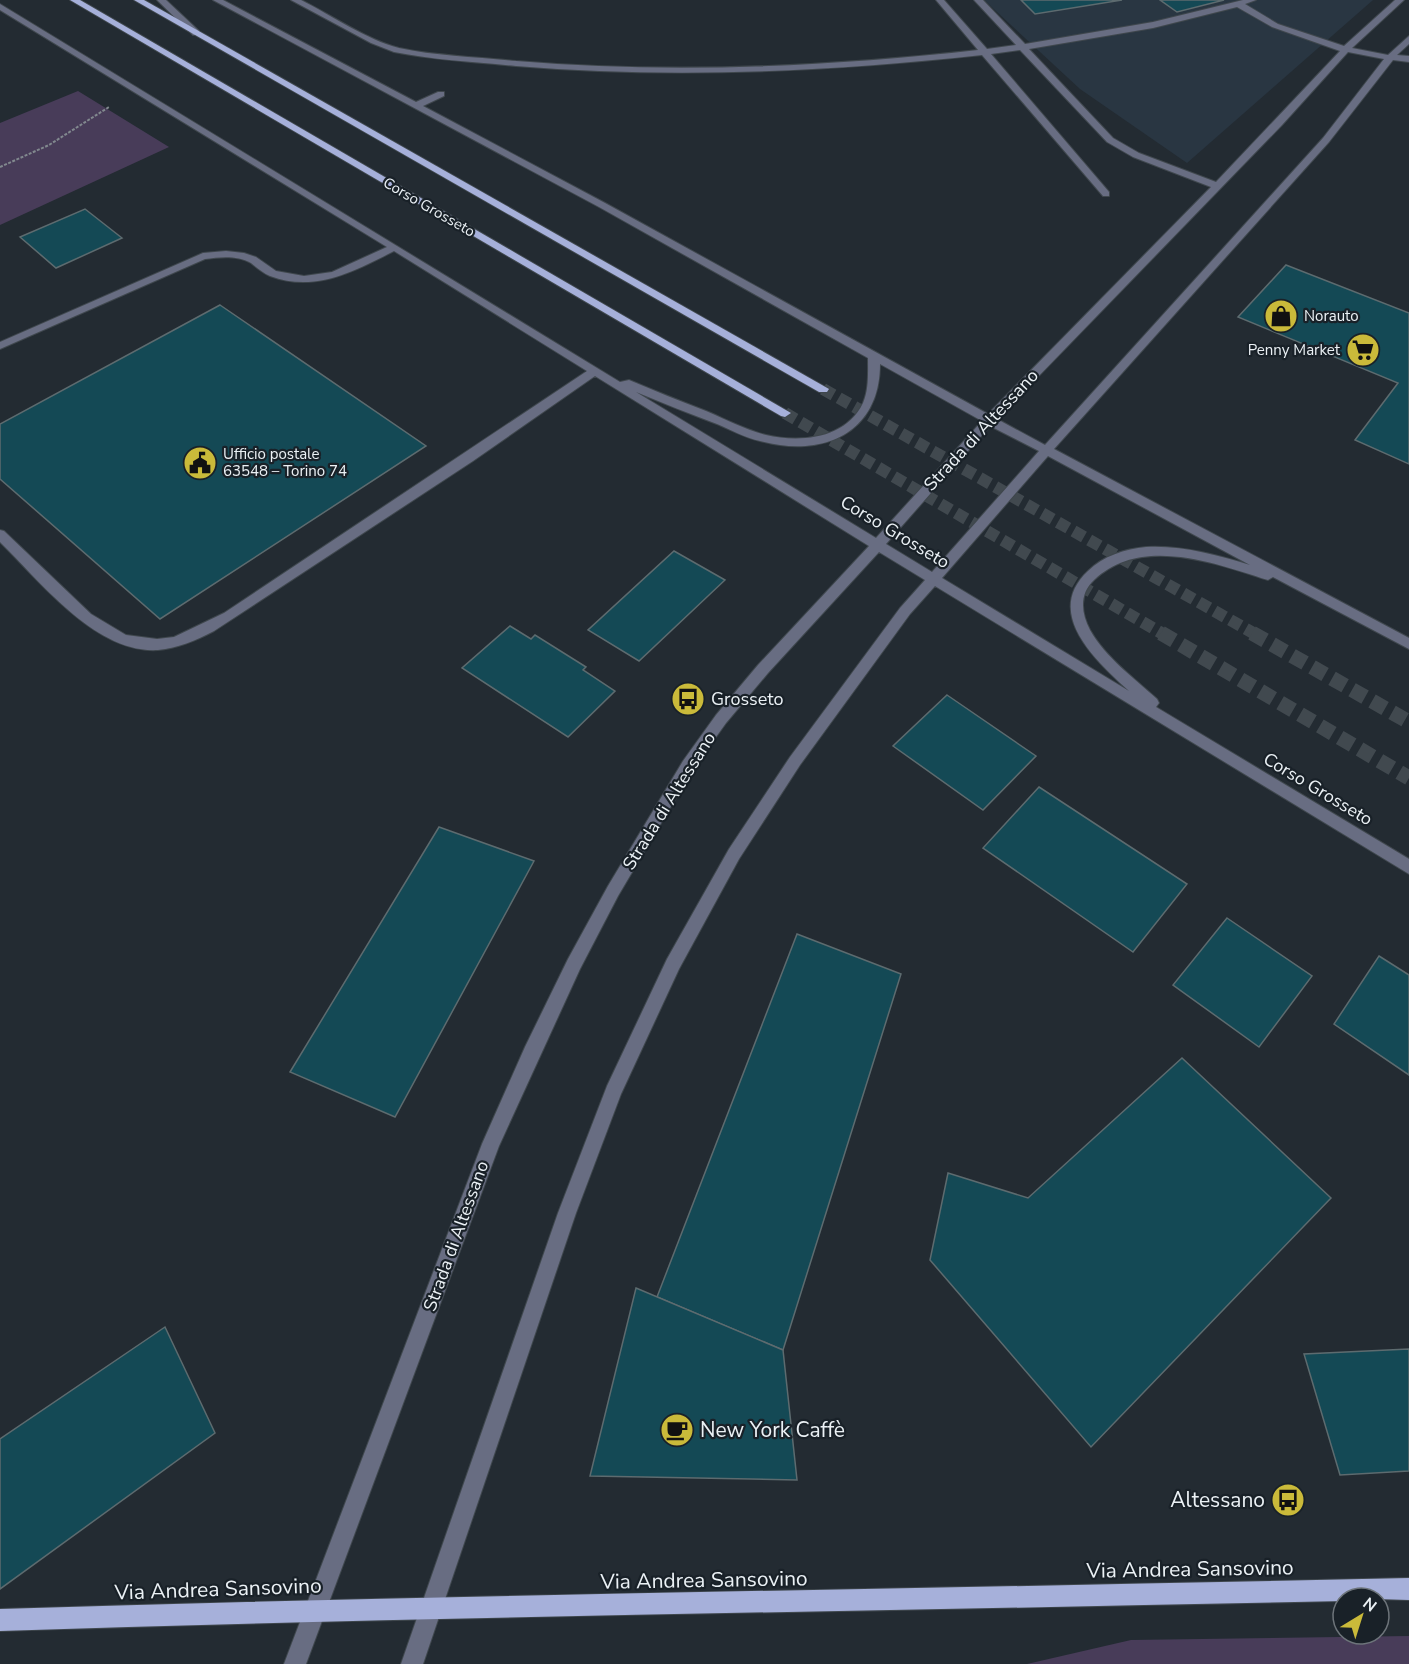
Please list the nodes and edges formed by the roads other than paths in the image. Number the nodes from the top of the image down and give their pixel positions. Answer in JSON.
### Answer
{"nodes":[{"id":1,"x":1,"y":0,"type":"edge"},
{"id":2,"x":74,"y":0,"type":"edge"},
{"id":3,"x":138,"y":0,"type":"edge"},
{"id":4,"x":161,"y":0,"type":"edge"},
{"id":5,"x":217,"y":0,"type":"edge"},
{"id":6,"x":295,"y":0,"type":"edge"},
{"id":7,"x":940,"y":0,"type":"edge"},
{"id":8,"x":978,"y":0,"type":"edge"},
{"id":9,"x":1251,"y":0,"type":"edge"},
{"id":10,"x":1400,"y":0,"type":"edge"},
{"id":11,"x":1239,"y":4,"type":"junction"},
{"id":12,"x":0,"y":6,"type":"edge"},
{"id":13,"x":13,"y":14,"type":"junction"},
{"id":14,"x":196,"y":33,"type":"junction"},
{"id":15,"x":1409,"y":39,"type":"edge"},
{"id":16,"x":1022,"y":48,"type":"junction"},
{"id":17,"x":1347,"y":48,"type":"junction"},
{"id":18,"x":984,"y":52,"type":"junction"},
{"id":19,"x":1390,"y":58,"type":"junction"},
{"id":20,"x":1409,"y":59,"type":"edge"},
{"id":21,"x":441,"y":94,"type":"dead end"},
{"id":22,"x":418,"y":105,"type":"junction"},
{"id":23,"x":1218,"y":186,"type":"junction"},
{"id":24,"x":1106,"y":194,"type":"dead end"},
{"id":25,"x":394,"y":247,"type":"junction"},
{"id":26,"x":0,"y":346,"type":"edge"},
{"id":27,"x":874,"y":357,"type":"junction"},
{"id":28,"x":594,"y":372,"type":"junction"},
{"id":29,"x":823,"y":389,"type":"tunnel mouth"},
{"id":30,"x":785,"y":412,"type":"tunnel mouth"},
{"id":31,"x":989,"y":420,"type":"junction"},
{"id":32,"x":1046,"y":450,"type":"junction"},
{"id":33,"x":0,"y":534,"type":"edge"},
{"id":34,"x":878,"y":544,"type":"junction"},
{"id":35,"x":932,"y":578,"type":"junction"},
{"id":36,"x":1302,"y":586,"type":"junction"},
{"id":37,"x":1409,"y":644,"type":"edge"},
{"id":38,"x":1177,"y":725,"type":"junction"},
{"id":39,"x":1409,"y":867,"type":"edge"},
{"id":40,"x":1409,"y":1589,"type":"edge"},
{"id":41,"x":314,"y":1610,"type":"junction"},
{"id":42,"x":429,"y":1610,"type":"junction"},
{"id":43,"x":0,"y":1620,"type":"edge"},
{"id":44,"x":295,"y":1664,"type":"edge"},
{"id":45,"x":412,"y":1664,"type":"edge"}],
"edges":[{"from":1,"to":13,"type":"street","name":"Corso Grosseto"},
{"from":2,"to":30,"type":"main road","name":"Corso Grosseto"},
{"from":3,"to":14,"type":"main road","name":"Corso Grosseto"},
{"from":4,"to":14,"type":"street","name":"Corso Grosseto"},
{"from":5,"to":22,"type":"street","name":"Corso Grosseto"},
{"from":6,"to":18,"type":"street"},
{"from":7,"to":18,"type":"street"},
{"from":8,"to":16,"type":"street"},
{"from":9,"to":11,"type":"street"},
{"from":10,"to":17,"type":"street","name":"Strada di Altessano"},
{"from":11,"to":16,"type":"street"},
{"from":11,"to":17,"type":"street"},
{"from":12,"to":13,"type":"street","name":"Corso Grosseto"},
{"from":13,"to":25,"type":"street","name":"Corso Grosseto"},
{"from":14,"to":29,"type":"main road","name":"Corso Grosseto"},
{"from":15,"to":19,"type":"street"},
{"from":16,"to":18,"type":"street"},
{"from":16,"to":23,"type":"street"},
{"from":17,"to":19,"type":"street"},
{"from":17,"to":23,"type":"street","name":"Strada di Altessano"},
{"from":18,"to":24,"type":"street"},
{"from":19,"to":20,"type":"street"},
{"from":19,"to":32,"type":"street"},
{"from":21,"to":22,"type":"street"},
{"from":22,"to":27,"type":"street","name":"Corso Grosseto"},
{"from":23,"to":31,"type":"street","name":"Strada di Altessano"},
{"from":25,"to":26,"type":"street"},
{"from":25,"to":28,"type":"street","name":"Corso Grosseto"},
{"from":27,"to":28,"type":"street","name":"Corso Grosseto"},
{"from":27,"to":31,"type":"street","name":"Corso Grosseto"},
{"from":28,"to":33,"type":"street"},
{"from":28,"to":34,"type":"street","name":"Corso Grosseto"},
{"from":31,"to":32,"type":"street","name":"Corso Grosseto"},
{"from":31,"to":34,"type":"street","name":"Strada di Altessano"},
{"from":32,"to":35,"type":"street"},
{"from":32,"to":36,"type":"street","name":"Corso Grosseto"},
{"from":34,"to":35,"type":"street","name":"Corso Grosseto"},
{"from":34,"to":41,"type":"street","name":"Strada di Altessano"},
{"from":35,"to":38,"type":"street","name":"Corso Grosseto"},
{"from":35,"to":42,"type":"street"},
{"from":36,"to":37,"type":"street","name":"Corso Grosseto"},
{"from":36,"to":38,"type":"street","name":"Corso Grosseto"},
{"from":38,"to":39,"type":"street","name":"Corso Grosseto"},
{"from":40,"to":42,"type":"main road","name":"Via Andrea Sansovino"},
{"from":41,"to":42,"type":"main road","name":"Via Andrea Sansovino"},
{"from":41,"to":43,"type":"main road","name":"Via Andrea Sansovino"},
{"from":41,"to":44,"type":"street","name":"Strada di Altessano"},
{"from":42,"to":45,"type":"street"}]}
